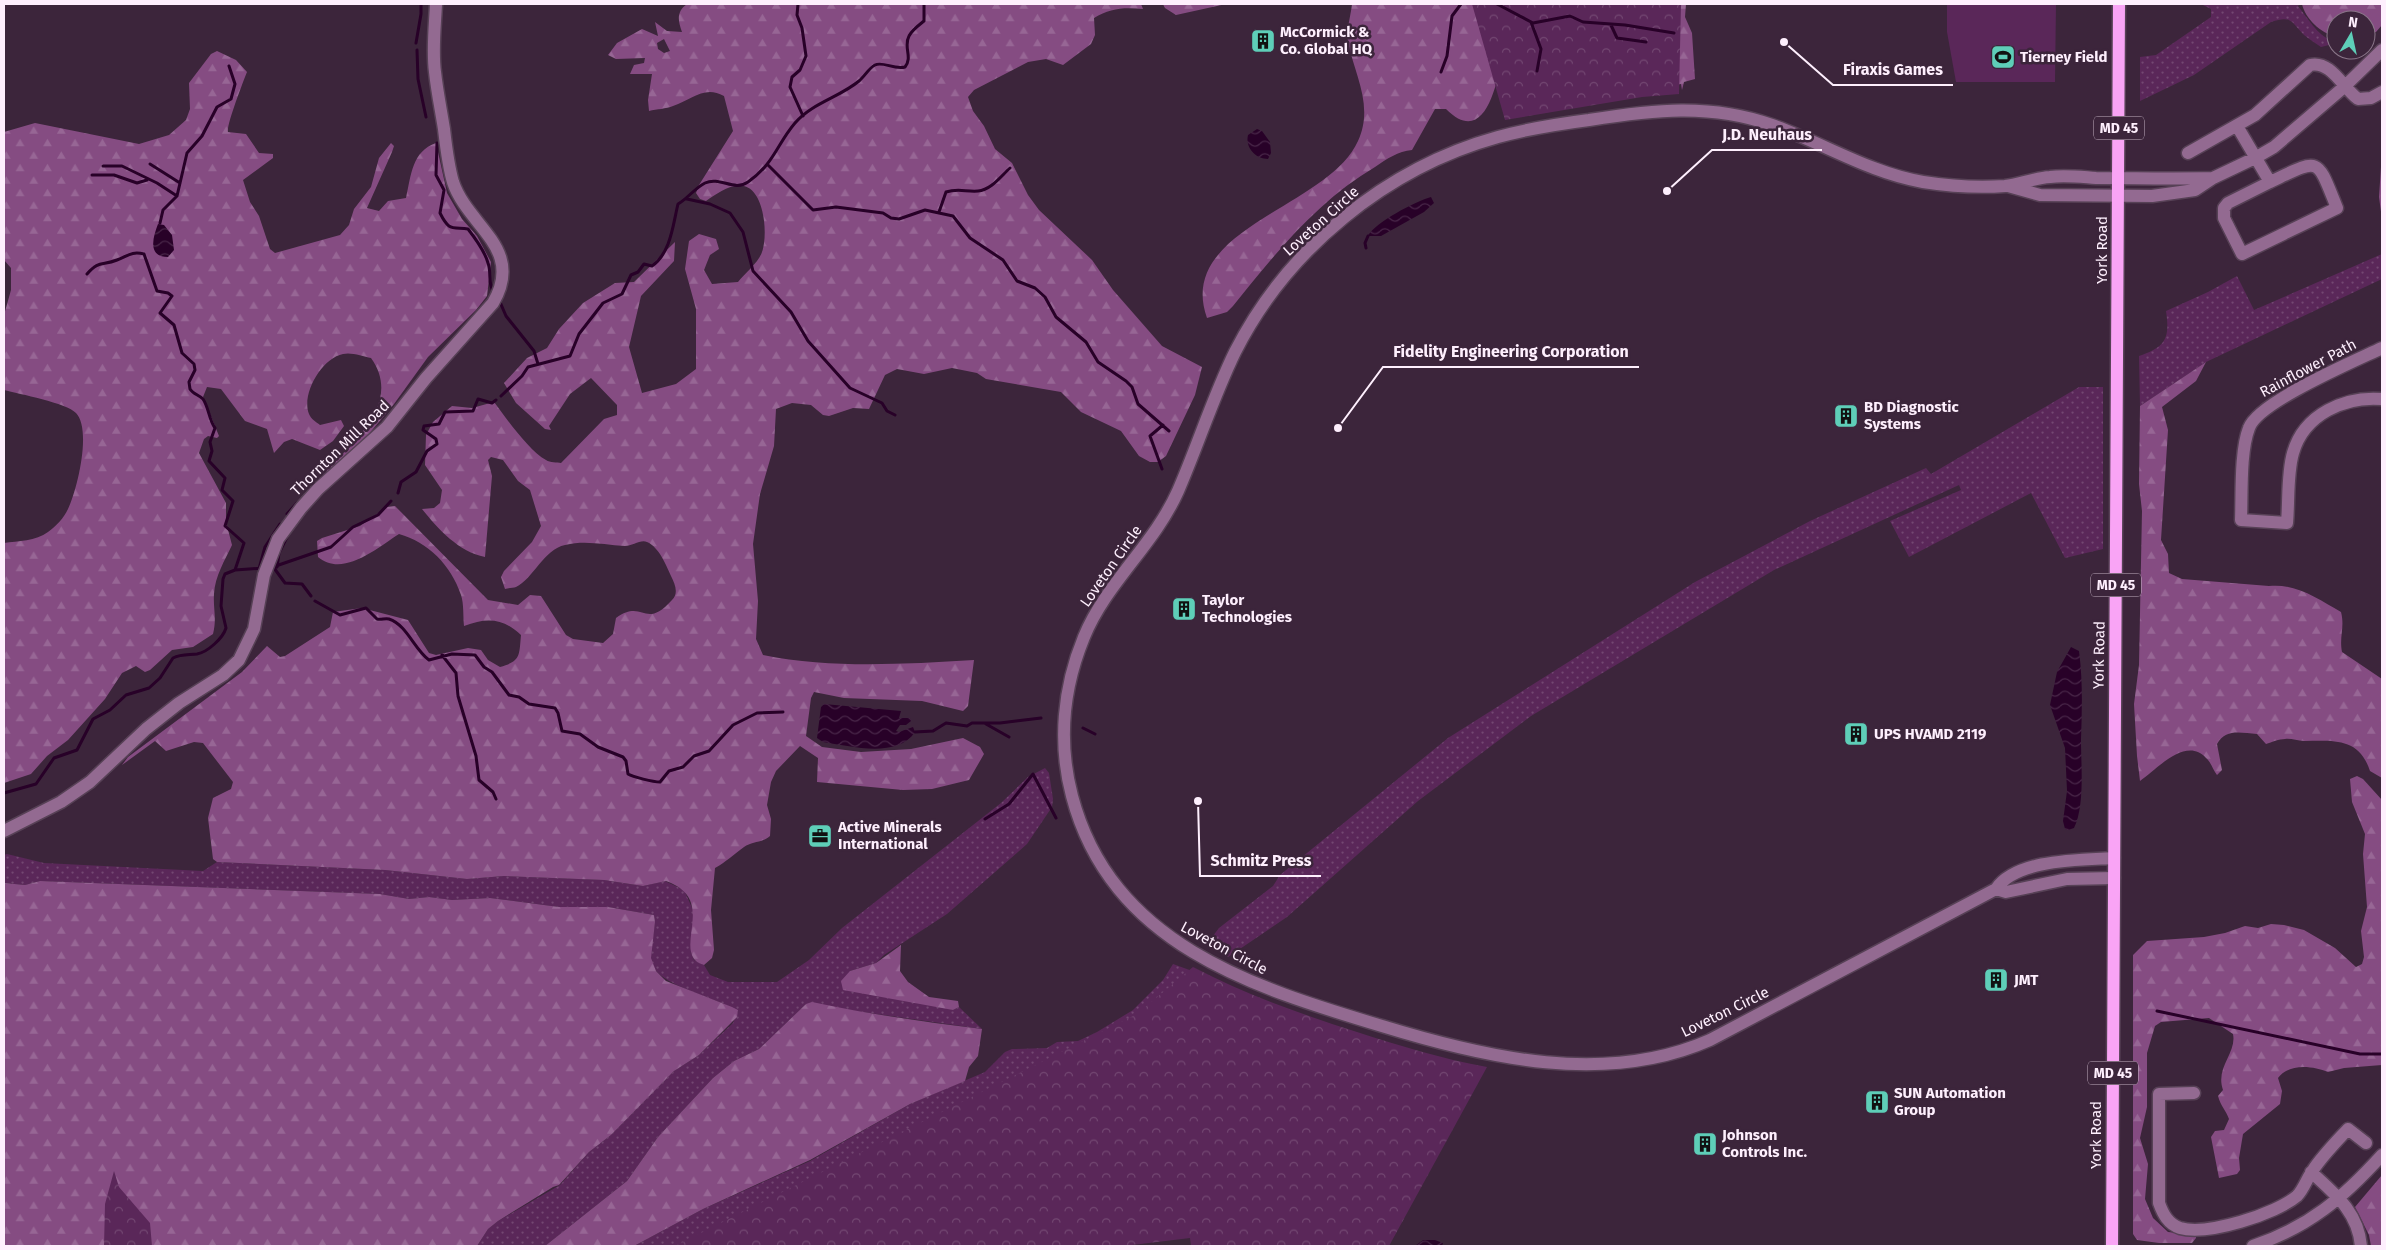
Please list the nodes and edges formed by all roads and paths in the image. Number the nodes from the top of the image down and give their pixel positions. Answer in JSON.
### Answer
{"nodes":[{"id":1,"x":436,"y":4,"type":"edge"},
{"id":2,"x":2119,"y":4,"type":"edge"},
{"id":3,"x":2382,"y":50,"type":"edge"},
{"id":4,"x":2344,"y":87,"type":"junction"},
{"id":5,"x":2382,"y":92,"type":"edge"},
{"id":6,"x":2237,"y":126,"type":"junction"},
{"id":7,"x":2188,"y":154,"type":"dead end"},
{"id":8,"x":2255,"y":158,"type":"junction"},
{"id":9,"x":2118,"y":178,"type":"junction"},
{"id":10,"x":2212,"y":178,"type":"junction"},
{"id":11,"x":2270,"y":182,"type":"junction"},
{"id":12,"x":2006,"y":186,"type":"junction"},
{"id":13,"x":2118,"y":196,"type":"junction"},
{"id":14,"x":2382,"y":348,"type":"edge"},
{"id":15,"x":2382,"y":399,"type":"edge"},
{"id":16,"x":4,"y":831,"type":"edge"},
{"id":17,"x":2114,"y":858,"type":"junction"},
{"id":18,"x":2114,"y":878,"type":"junction"},
{"id":19,"x":1996,"y":889,"type":"junction"},
{"id":20,"x":2194,"y":1093,"type":"dead end"},
{"id":21,"x":2366,"y":1143,"type":"dead end"},
{"id":22,"x":2382,"y":1155,"type":"edge"},
{"id":23,"x":2311,"y":1172,"type":"junction"},
{"id":24,"x":2340,"y":1198,"type":"junction"},
{"id":25,"x":2112,"y":1246,"type":"edge"},
{"id":26,"x":2253,"y":1246,"type":"edge"},
{"id":27,"x":2361,"y":1246,"type":"edge"}],
"edges":[{"from":1,"to":16,"type":"street","name":"Thornton Mill Road"},
{"from":2,"to":9,"type":"main road","name":"York Road","number":"MD 45"},
{"from":3,"to":4,"type":"street","name":"Loveton Circle"},
{"from":4,"to":5,"type":"street"},
{"from":4,"to":6,"type":"street"},
{"from":4,"to":8,"type":"street","name":"Loveton Circle"},
{"from":6,"to":7,"type":"street"},
{"from":6,"to":8,"type":"street"},
{"from":8,"to":10,"type":"street","name":"Loveton Circle"},
{"from":8,"to":11,"type":"street"},
{"from":9,"to":10,"type":"street","name":"Loveton Circle"},
{"from":9,"to":12,"type":"street","name":"Loveton Circle"},
{"from":9,"to":13,"type":"main road","name":"York Road","number":"MD 45"},
{"from":10,"to":13,"type":"street","name":"Loveton Circle"},
{"from":11,"to":11,"type":"street"},
{"from":12,"to":13,"type":"street","name":"Loveton Circle"},
{"from":12,"to":19,"type":"street","name":"Loveton Circle"},
{"from":13,"to":17,"type":"main road","name":"York Road","number":"MD 45"},
{"from":14,"to":15,"type":"street","name":"Rainflower Path"},
{"from":17,"to":18,"type":"main road","name":"York Road","number":"MD 45"},
{"from":17,"to":19,"type":"street","name":"Loveton Circle"},
{"from":18,"to":19,"type":"street","name":"Loveton Circle"},
{"from":18,"to":25,"type":"main road","name":"York Road","number":"MD 45"},
{"from":20,"to":23,"type":"street"},
{"from":21,"to":23,"type":"street"},
{"from":22,"to":24,"type":"street"},
{"from":23,"to":24,"type":"street"},
{"from":24,"to":26,"type":"street"},
{"from":24,"to":27,"type":"street"}]}
